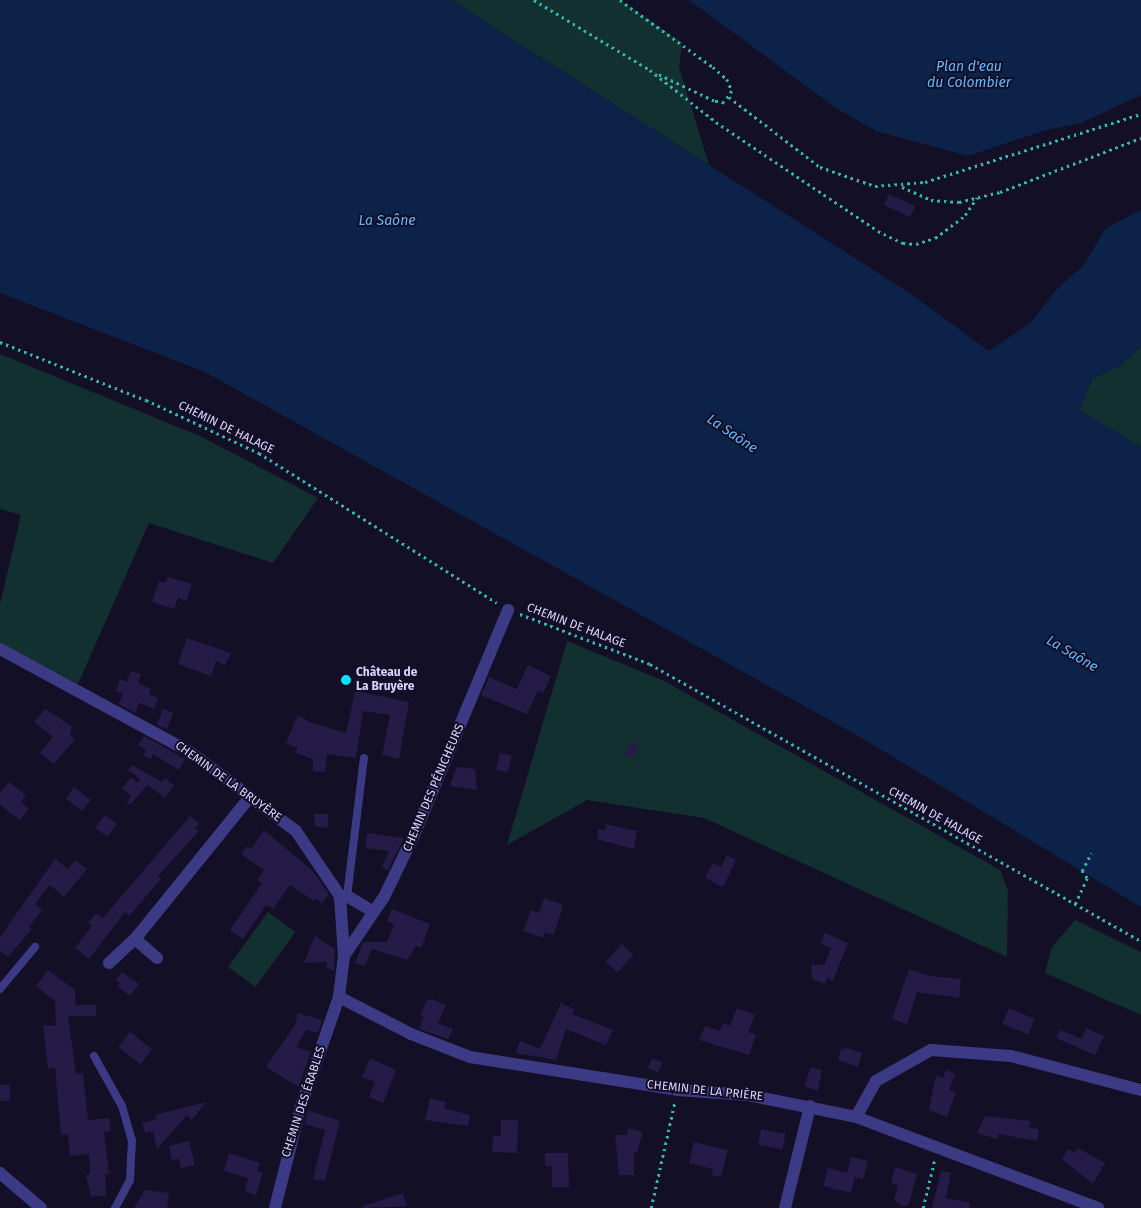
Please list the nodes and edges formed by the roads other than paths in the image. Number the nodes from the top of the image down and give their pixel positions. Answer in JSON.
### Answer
{"nodes":[{"id":1,"x":508,"y":610,"type":"road end"},
{"id":2,"x":0,"y":649,"type":"edge"},
{"id":3,"x":364,"y":758,"type":"dead end"},
{"id":4,"x":250,"y":797,"type":"junction"},
{"id":5,"x":344,"y":896,"type":"junction"},
{"id":6,"x":372,"y":911,"type":"junction"},
{"id":7,"x":135,"y":938,"type":"junction"},
{"id":8,"x":35,"y":947,"type":"dead end"},
{"id":9,"x":344,"y":956,"type":"junction"},
{"id":10,"x":157,"y":958,"type":"dead end"},
{"id":11,"x":109,"y":963,"type":"dead end"},
{"id":12,"x":0,"y":989,"type":"edge"},
{"id":13,"x":339,"y":997,"type":"junction"},
{"id":14,"x":94,"y":1056,"type":"dead end"},
{"id":15,"x":1141,"y":1090,"type":"edge"},
{"id":16,"x":810,"y":1106,"type":"junction"},
{"id":17,"x":856,"y":1117,"type":"junction"},
{"id":18,"x":0,"y":1173,"type":"edge"},
{"id":19,"x":41,"y":1208,"type":"edge"},
{"id":20,"x":115,"y":1208,"type":"edge"},
{"id":21,"x":275,"y":1208,"type":"edge"},
{"id":22,"x":785,"y":1208,"type":"edge"},
{"id":23,"x":1098,"y":1208,"type":"edge"}],
"edges":[{"from":1,"to":6,"type":"street","name":"CHEMIN DES PÉNICHEURS"},
{"from":2,"to":4,"type":"street","name":"CHEMIN DE LA BRUYÈRE"},
{"from":3,"to":5,"type":"lane"},
{"from":4,"to":5,"type":"street","name":"CHEMIN DE LA BRUYÈRE"},
{"from":4,"to":7,"type":"street"},
{"from":5,"to":6,"type":"street"},
{"from":5,"to":9,"type":"street"},
{"from":6,"to":9,"type":"street","name":"CHEMIN DES PÉNICHEURS"},
{"from":7,"to":10,"type":"street"},
{"from":7,"to":11,"type":"street"},
{"from":8,"to":12,"type":"lane"},
{"from":9,"to":13,"type":"street"},
{"from":13,"to":16,"type":"street","name":"CHEMIN DE LA PRIÈRE"},
{"from":13,"to":21,"type":"street","name":"CHEMIN DES ÉRABLES"},
{"from":14,"to":20,"type":"lane"},
{"from":15,"to":17,"type":"street"},
{"from":16,"to":17,"type":"street","name":"CHEMIN DE LA PRIÈRE"},
{"from":16,"to":22,"type":"street"},
{"from":17,"to":23,"type":"street","name":"CHEMIN DE LA PRIÈRE"},
{"from":18,"to":19,"type":"street"}]}
